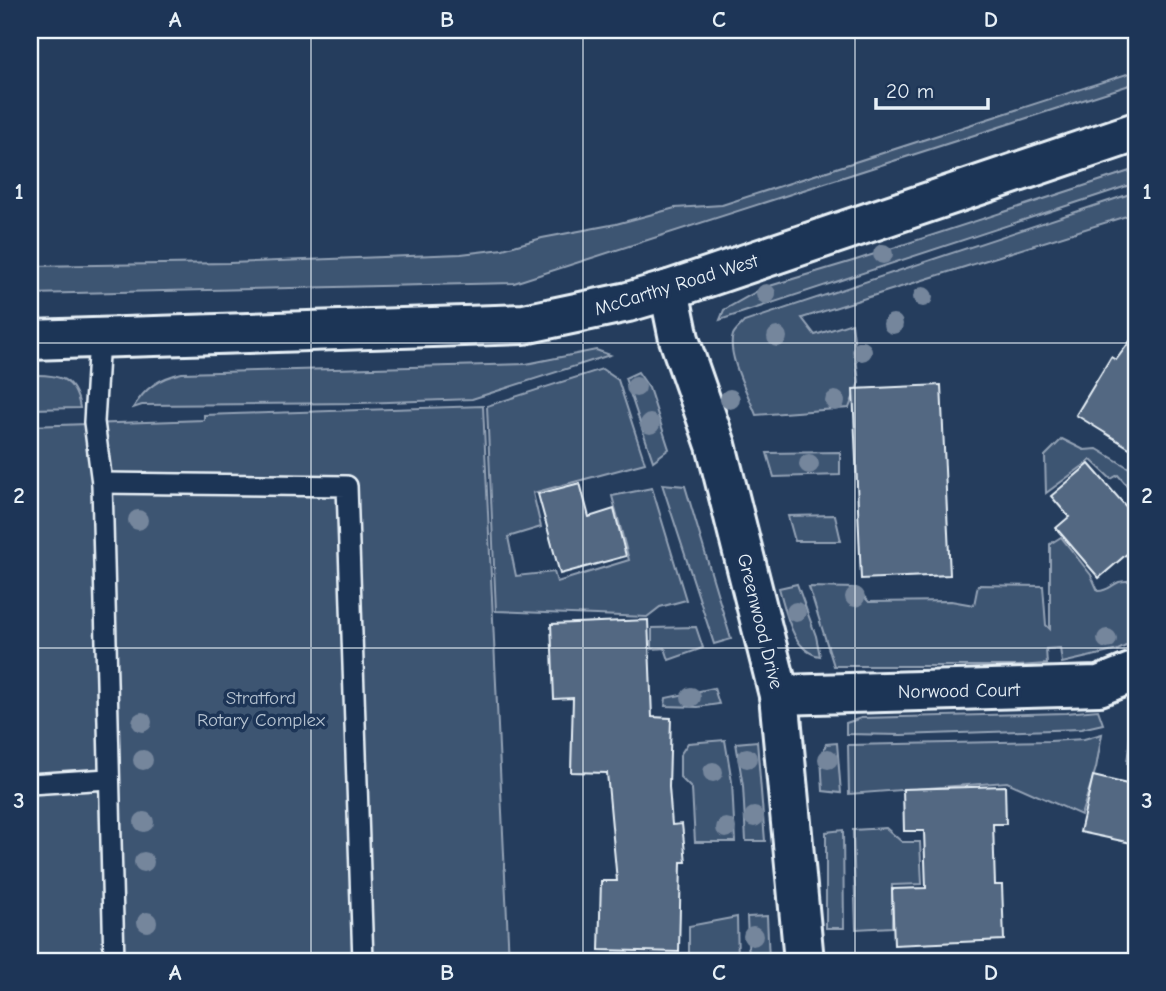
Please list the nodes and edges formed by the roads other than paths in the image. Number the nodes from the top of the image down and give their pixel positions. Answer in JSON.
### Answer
{"nodes":[{"id":1,"x":1136,"y":132,"type":"edge"},
{"id":2,"x":669,"y":290,"type":"junction"},
{"id":3,"x":99,"y":338,"type":"junction"},
{"id":4,"x":30,"y":340,"type":"edge"},
{"id":5,"x":102,"y":483,"type":"junction"},
{"id":6,"x":1136,"y":671,"type":"edge"},
{"id":7,"x":779,"y":695,"type":"junction"},
{"id":8,"x":108,"y":779,"type":"junction"},
{"id":9,"x":30,"y":784,"type":"edge"},
{"id":10,"x":114,"y":961,"type":"edge"},
{"id":11,"x":363,"y":961,"type":"edge"},
{"id":12,"x":804,"y":961,"type":"edge"}],
"edges":[{"from":1,"to":2,"type":"street","name":"McCarthy Road West"},
{"from":2,"to":3,"type":"street","name":"McCarthy Road West"},
{"from":2,"to":7,"type":"street","name":"Greenwood Drive"},
{"from":3,"to":4,"type":"street","name":"McCarthy Road West"},
{"from":3,"to":5,"type":"lane"},
{"from":5,"to":8,"type":"lane"},
{"from":5,"to":11,"type":"lane"},
{"from":6,"to":7,"type":"street","name":"Norwood Court"},
{"from":7,"to":12,"type":"street","name":"Greenwood Drive"},
{"from":8,"to":9,"type":"lane"},
{"from":8,"to":10,"type":"lane"}]}
